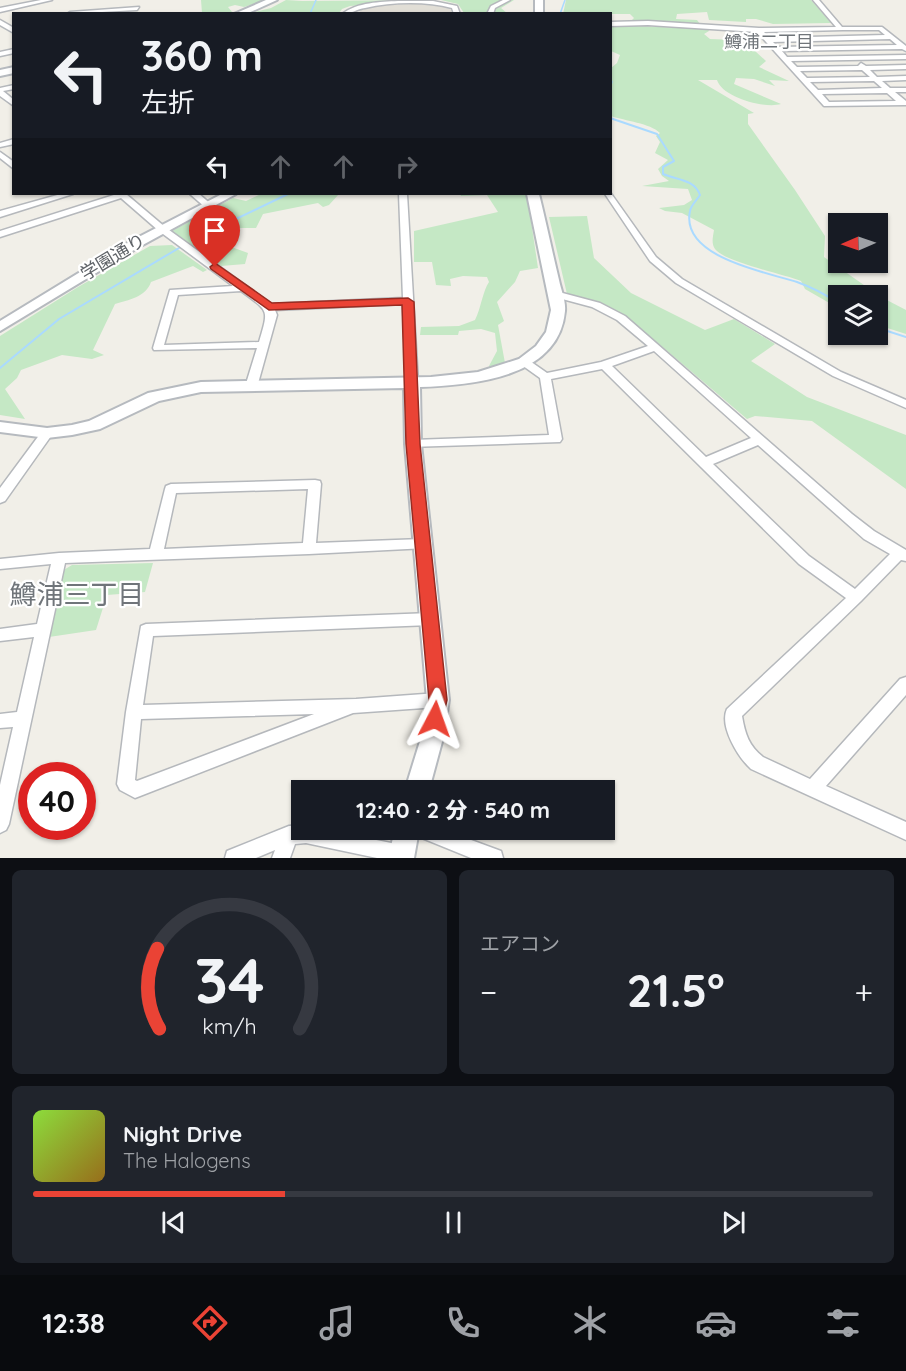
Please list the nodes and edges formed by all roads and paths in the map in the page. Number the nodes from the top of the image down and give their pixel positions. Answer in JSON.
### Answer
{"nodes":[{"id":1,"x":49,"y":0,"type":"edge"},
{"id":2,"x":140,"y":0,"type":"edge"},
{"id":3,"x":273,"y":0,"type":"edge"},
{"id":4,"x":507,"y":0,"type":"edge"},
{"id":5,"x":816,"y":0,"type":"edge"},
{"id":6,"x":0,"y":10,"type":"edge"},
{"id":7,"x":136,"y":11,"type":"edge"},
{"id":8,"x":108,"y":12,"type":"edge"},
{"id":9,"x":242,"y":12,"type":"edge"},
{"id":10,"x":346,"y":12,"type":"edge"},
{"id":11,"x":456,"y":12,"type":"edge"},
{"id":12,"x":491,"y":12,"type":"edge"},
{"id":13,"x":0,"y":22,"type":"edge"},
{"id":14,"x":612,"y":24,"type":"edge"},
{"id":15,"x":7,"y":27,"type":"edge"},
{"id":16,"x":822,"y":29,"type":"junction"},
{"id":17,"x":841,"y":29,"type":"junction"},
{"id":18,"x":759,"y":30,"type":"junction"},
{"id":19,"x":892,"y":38,"type":"junction"},
{"id":20,"x":833,"y":39,"type":"junction"},
{"id":21,"x":768,"y":40,"type":"junction"},
{"id":22,"x":842,"y":47,"type":"junction"},
{"id":23,"x":904,"y":48,"type":"edge"},
{"id":24,"x":776,"y":49,"type":"junction"},
{"id":25,"x":906,"y":57,"type":"edge"},
{"id":26,"x":853,"y":58,"type":"junction"},
{"id":27,"x":785,"y":59,"type":"junction"},
{"id":28,"x":906,"y":67,"type":"edge"},
{"id":29,"x":864,"y":68,"type":"junction"},
{"id":30,"x":794,"y":69,"type":"junction"},
{"id":31,"x":876,"y":78,"type":"junction"},
{"id":32,"x":906,"y":78,"type":"edge"},
{"id":33,"x":804,"y":80,"type":"junction"},
{"id":34,"x":889,"y":90,"type":"junction"},
{"id":35,"x":906,"y":90,"type":"edge"},
{"id":36,"x":0,"y":91,"type":"edge"},
{"id":37,"x":815,"y":92,"type":"junction"},
{"id":38,"x":12,"y":102,"type":"edge"},
{"id":39,"x":904,"y":103,"type":"edge"},
{"id":40,"x":0,"y":154,"type":"edge"},
{"id":41,"x":12,"y":165,"type":"edge"},
{"id":42,"x":61,"y":195,"type":"edge"},
{"id":43,"x":119,"y":195,"type":"edge"},
{"id":44,"x":123,"y":195,"type":"edge"},
{"id":45,"x":195,"y":195,"type":"edge"},
{"id":46,"x":228,"y":195,"type":"edge"},
{"id":47,"x":403,"y":195,"type":"edge"},
{"id":48,"x":532,"y":195,"type":"edge"},
{"id":49,"x":610,"y":195,"type":"edge"},
{"id":50,"x":45,"y":197,"type":"edge"},
{"id":51,"x":209,"y":206,"type":"junction"},
{"id":52,"x":0,"y":214,"type":"edge"},
{"id":53,"x":162,"y":229,"type":"junction"},
{"id":54,"x":0,"y":234,"type":"edge"},
{"id":55,"x":244,"y":288,"type":"junction"},
{"id":56,"x":555,"y":294,"type":"junction"},
{"id":57,"x":408,"y":302,"type":"junction"},
{"id":58,"x":269,"y":307,"type":"junction"},
{"id":59,"x":0,"y":327,"type":"edge"},
{"id":60,"x":263,"y":345,"type":"junction"},
{"id":61,"x":656,"y":346,"type":"junction"},
{"id":62,"x":523,"y":362,"type":"junction"},
{"id":63,"x":604,"y":365,"type":"junction"},
{"id":64,"x":544,"y":377,"type":"junction"},
{"id":65,"x":412,"y":383,"type":"junction"},
{"id":66,"x":251,"y":387,"type":"junction"},
{"id":67,"x":906,"y":404,"type":"edge"},
{"id":68,"x":0,"y":427,"type":"edge"},
{"id":69,"x":46,"y":433,"type":"junction"},
{"id":70,"x":760,"y":439,"type":"junction"},
{"id":71,"x":413,"y":444,"type":"junction"},
{"id":72,"x":705,"y":462,"type":"junction"},
{"id":73,"x":0,"y":498,"type":"edge"},
{"id":74,"x":422,"y":544,"type":"junction"},
{"id":75,"x":309,"y":549,"type":"junction"},
{"id":76,"x":156,"y":554,"type":"junction"},
{"id":77,"x":903,"y":555,"type":"edge"},
{"id":78,"x":59,"y":558,"type":"junction"},
{"id":79,"x":0,"y":564,"type":"edge"},
{"id":80,"x":856,"y":597,"type":"junction"},
{"id":81,"x":431,"y":619,"type":"junction"},
{"id":82,"x":44,"y":629,"type":"junction"},
{"id":83,"x":0,"y":635,"type":"edge"},
{"id":84,"x":906,"y":684,"type":"edge"},
{"id":85,"x":438,"y":700,"type":"junction"},
{"id":86,"x":356,"y":706,"type":"junction"},
{"id":87,"x":134,"y":712,"type":"junction"},
{"id":88,"x":23,"y":718,"type":"junction"},
{"id":89,"x":0,"y":721,"type":"edge"},
{"id":90,"x":420,"y":780,"type":"edge"},
{"id":91,"x":812,"y":789,"type":"junction"},
{"id":92,"x":0,"y":821,"type":"edge"},
{"id":93,"x":906,"y":831,"type":"edge"},
{"id":94,"x":289,"y":836,"type":"junction"},
{"id":95,"x":405,"y":840,"type":"edge"},
{"id":96,"x":448,"y":840,"type":"edge"},
{"id":97,"x":401,"y":856,"type":"edge"},
{"id":98,"x":234,"y":858,"type":"edge"},
{"id":99,"x":281,"y":858,"type":"edge"},
{"id":100,"x":494,"y":858,"type":"edge"}],
"edges":[{"from":1,"to":6,"type":"street"},
{"from":2,"to":7,"type":"street"},
{"from":3,"to":9,"type":"street"},
{"from":4,"to":12,"type":"street"},
{"from":5,"to":17,"type":"street"},
{"from":7,"to":8,"type":"street"},
{"from":10,"to":11,"type":"street"},
{"from":13,"to":15,"type":"street"},
{"from":14,"to":18,"type":"street"},
{"from":16,"to":17,"type":"street"},
{"from":16,"to":18,"type":"street"},
{"from":16,"to":20,"type":"street"},
{"from":17,"to":19,"type":"street"},
{"from":18,"to":21,"type":"street"},
{"from":19,"to":20,"type":"street"},
{"from":19,"to":23,"type":"street"},
{"from":20,"to":21,"type":"street"},
{"from":20,"to":22,"type":"street"},
{"from":21,"to":24,"type":"street"},
{"from":22,"to":23,"type":"street"},
{"from":22,"to":24,"type":"street"},
{"from":22,"to":26,"type":"street"},
{"from":24,"to":27,"type":"street"},
{"from":25,"to":26,"type":"street"},
{"from":26,"to":27,"type":"street"},
{"from":26,"to":29,"type":"street"},
{"from":27,"to":30,"type":"street"},
{"from":28,"to":29,"type":"street"},
{"from":29,"to":30,"type":"street"},
{"from":29,"to":31,"type":"street"},
{"from":30,"to":33,"type":"street"},
{"from":31,"to":32,"type":"street"},
{"from":31,"to":33,"type":"street"},
{"from":31,"to":34,"type":"street"},
{"from":33,"to":37,"type":"street"},
{"from":34,"to":35,"type":"street"},
{"from":34,"to":37,"type":"street"},
{"from":34,"to":39,"type":"street"},
{"from":36,"to":38,"type":"street"},
{"from":37,"to":39,"type":"street"},
{"from":40,"to":41,"type":"street"},
{"from":42,"to":50,"type":"street"},
{"from":43,"to":54,"type":"street"},
{"from":44,"to":53,"type":"street"},
{"from":45,"to":51,"type":"street"},
{"from":46,"to":51,"type":"street","name":"学園通り"},
{"from":47,"to":57,"type":"street"},
{"from":48,"to":56,"type":"street"},
{"from":49,"to":67,"type":"street"},
{"from":50,"to":52,"type":"street"},
{"from":51,"to":53,"type":"street","name":"学園通り"},
{"from":53,"to":55,"type":"street"},
{"from":53,"to":59,"type":"street","name":"学園通り"},
{"from":55,"to":58,"type":"street"},
{"from":55,"to":60,"type":"street"},
{"from":56,"to":61,"type":"street"},
{"from":56,"to":62,"type":"street"},
{"from":57,"to":58,"type":"street"},
{"from":57,"to":65,"type":"street"},
{"from":58,"to":60,"type":"street"},
{"from":60,"to":66,"type":"street"},
{"from":61,"to":63,"type":"street"},
{"from":61,"to":70,"type":"street"},
{"from":62,"to":64,"type":"street"},
{"from":62,"to":65,"type":"street"},
{"from":63,"to":64,"type":"street"},
{"from":63,"to":72,"type":"street"},
{"from":64,"to":71,"type":"street"},
{"from":65,"to":66,"type":"street"},
{"from":65,"to":71,"type":"street"},
{"from":66,"to":69,"type":"street"},
{"from":68,"to":69,"type":"street"},
{"from":69,"to":73,"type":"street"},
{"from":70,"to":72,"type":"street"},
{"from":70,"to":77,"type":"street"},
{"from":71,"to":74,"type":"street"},
{"from":72,"to":80,"type":"street"},
{"from":74,"to":75,"type":"street"},
{"from":74,"to":81,"type":"street"},
{"from":75,"to":76,"type":"street"},
{"from":75,"to":76,"type":"street"},
{"from":76,"to":78,"type":"street"},
{"from":77,"to":80,"type":"street"},
{"from":78,"to":79,"type":"street"},
{"from":78,"to":82,"type":"street"},
{"from":80,"to":91,"type":"street"},
{"from":81,"to":85,"type":"street"},
{"from":81,"to":87,"type":"street"},
{"from":82,"to":83,"type":"street"},
{"from":82,"to":88,"type":"street"},
{"from":84,"to":91,"type":"street"},
{"from":85,"to":86,"type":"street"},
{"from":85,"to":90,"type":"street"},
{"from":86,"to":87,"type":"street"},
{"from":86,"to":87,"type":"street"},
{"from":88,"to":89,"type":"street"},
{"from":88,"to":92,"type":"street"},
{"from":91,"to":93,"type":"street"},
{"from":94,"to":97,"type":"street"},
{"from":94,"to":98,"type":"street"},
{"from":94,"to":99,"type":"street"},
{"from":95,"to":97,"type":"street"},
{"from":96,"to":100,"type":"street"}]}
